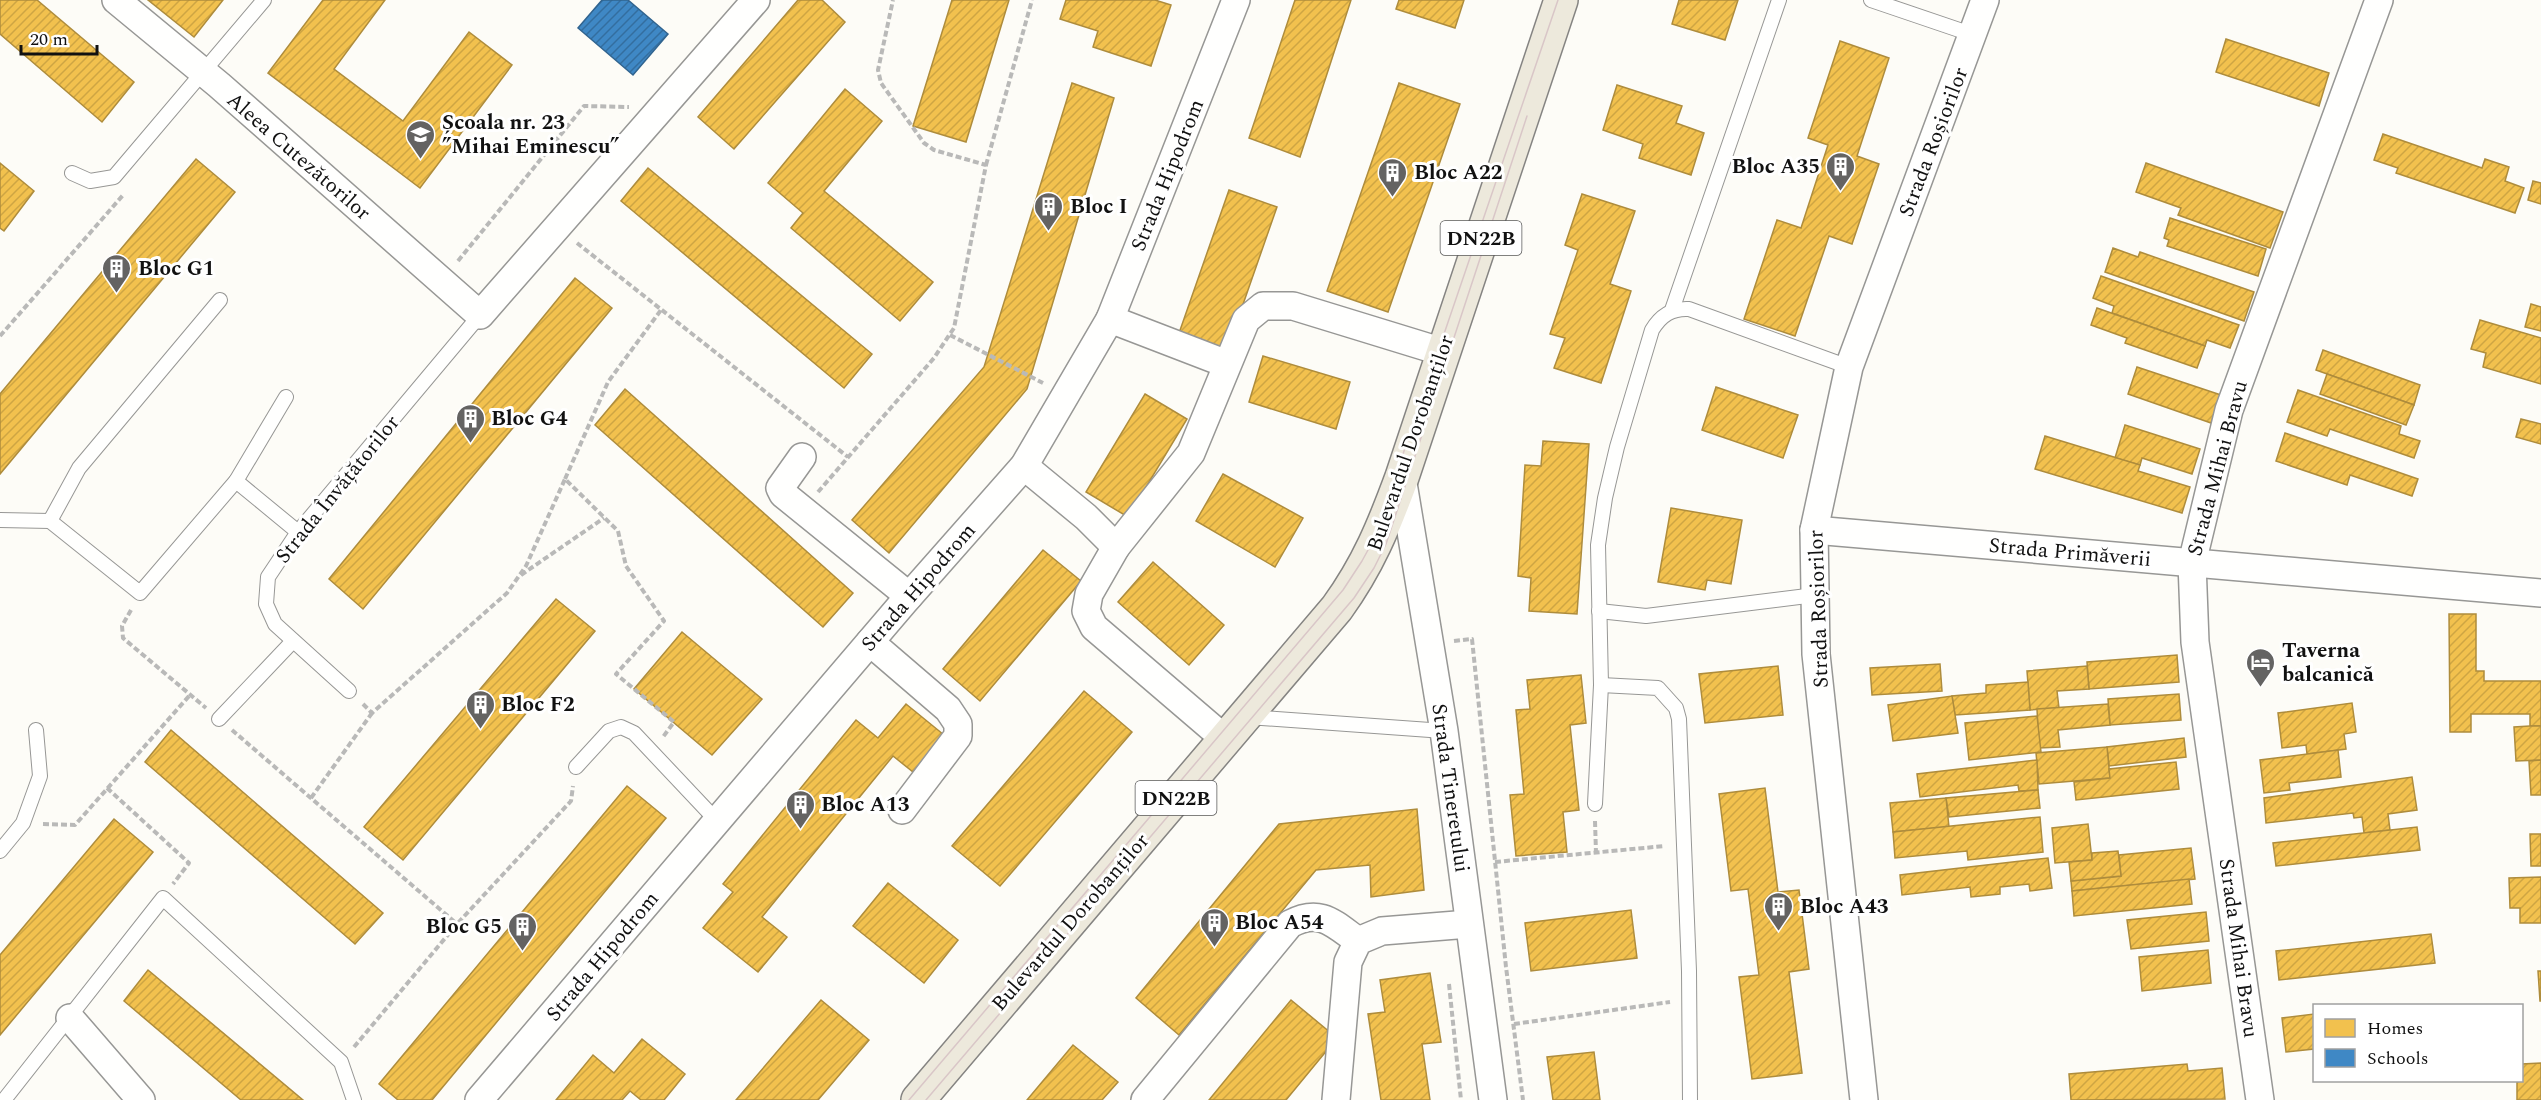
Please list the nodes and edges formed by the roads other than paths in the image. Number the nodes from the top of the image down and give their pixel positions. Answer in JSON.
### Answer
{"nodes":[{"id":1,"x":116,"y":0,"type":"edge"},
{"id":2,"x":264,"y":0,"type":"edge"},
{"id":3,"x":756,"y":0,"type":"edge"},
{"id":4,"x":1236,"y":0,"type":"edge"},
{"id":5,"x":1561,"y":0,"type":"edge"},
{"id":6,"x":1779,"y":0,"type":"edge"},
{"id":7,"x":1871,"y":0,"type":"edge"},
{"id":8,"x":1985,"y":0,"type":"edge"},
{"id":9,"x":2379,"y":0,"type":"edge"},
{"id":10,"x":1974,"y":35,"type":"junction"},
{"id":11,"x":203,"y":71,"type":"junction"},
{"id":12,"x":72,"y":173,"type":"dead end"},
{"id":13,"x":220,"y":300,"type":"dead end"},
{"id":14,"x":1672,"y":310,"type":"junction"},
{"id":15,"x":480,"y":315,"type":"junction"},
{"id":16,"x":1110,"y":319,"type":"junction"},
{"id":17,"x":1443,"y":352,"type":"junction"},
{"id":18,"x":1227,"y":364,"type":"junction"},
{"id":19,"x":1849,"y":368,"type":"junction"},
{"id":20,"x":286,"y":397,"type":"dead end"},
{"id":21,"x":802,"y":457,"type":"dead end"},
{"id":22,"x":1024,"y":466,"type":"junction"},
{"id":23,"x":1402,"y":477,"type":"junction"},
{"id":24,"x":236,"y":481,"type":"junction"},
{"id":25,"x":0,"y":520,"type":"edge"},
{"id":26,"x":50,"y":521,"type":"junction"},
{"id":27,"x":1814,"y":530,"type":"junction"},
{"id":28,"x":298,"y":532,"type":"junction"},
{"id":29,"x":1116,"y":547,"type":"junction"},
{"id":30,"x":2192,"y":562,"type":"junction"},
{"id":31,"x":2541,"y":593,"type":"edge"},
{"id":32,"x":1815,"y":595,"type":"junction"},
{"id":33,"x":909,"y":596,"type":"junction"},
{"id":34,"x":1599,"y":610,"type":"junction"},
{"id":35,"x":293,"y":641,"type":"junction"},
{"id":36,"x":870,"y":642,"type":"junction"},
{"id":37,"x":1601,"y":685,"type":"junction"},
{"id":38,"x":349,"y":691,"type":"road end"},
{"id":39,"x":219,"y":719,"type":"road end"},
{"id":40,"x":1236,"y":728,"type":"junction"},
{"id":41,"x":36,"y":730,"type":"dead end"},
{"id":42,"x":1444,"y":731,"type":"junction"},
{"id":43,"x":576,"y":767,"type":"road end"},
{"id":44,"x":1595,"y":804,"type":"road end"},
{"id":45,"x":902,"y":810,"type":"dead end"},
{"id":46,"x":717,"y":821,"type":"junction"},
{"id":47,"x":0,"y":851,"type":"edge"},
{"id":48,"x":1469,"y":924,"type":"junction"},
{"id":49,"x":1358,"y":941,"type":"junction"},
{"id":50,"x":70,"y":1018,"type":"junction"},
{"id":51,"x":4,"y":1100,"type":"edge"},
{"id":52,"x":141,"y":1100,"type":"edge"},
{"id":53,"x":354,"y":1100,"type":"edge"},
{"id":54,"x":479,"y":1100,"type":"edge"},
{"id":55,"x":918,"y":1100,"type":"edge"},
{"id":56,"x":1145,"y":1100,"type":"edge"},
{"id":57,"x":1336,"y":1100,"type":"edge"},
{"id":58,"x":1493,"y":1100,"type":"edge"},
{"id":59,"x":1690,"y":1100,"type":"edge"},
{"id":60,"x":1864,"y":1100,"type":"edge"},
{"id":61,"x":2260,"y":1100,"type":"edge"}],
"edges":[{"from":1,"to":11,"type":"street","name":"Aleea Cutezătorilor"},
{"from":2,"to":11,"type":"lane"},
{"from":3,"to":15,"type":"street"},
{"from":4,"to":16,"type":"street","name":"Strada Hipodrom"},
{"from":5,"to":17,"type":"main road","name":"Bulevardul Dorobanților","number":"DN22B"},
{"from":6,"to":14,"type":"lane"},
{"from":7,"to":10,"type":"lane"},
{"from":8,"to":10,"type":"street","name":"Strada Roșiorilor"},
{"from":9,"to":30,"type":"street","name":"Strada Mihai Bravu"},
{"from":10,"to":19,"type":"street","name":"Strada Roșiorilor"},
{"from":11,"to":12,"type":"lane"},
{"from":11,"to":15,"type":"street","name":"Aleea Cutezătorilor"},
{"from":13,"to":26,"type":"lane"},
{"from":14,"to":19,"type":"lane"},
{"from":14,"to":34,"type":"lane"},
{"from":15,"to":28,"type":"lane","name":"Strada Învățătorilor"},
{"from":16,"to":18,"type":"street"},
{"from":16,"to":22,"type":"street","name":"Strada Hipodrom"},
{"from":17,"to":18,"type":"street"},
{"from":17,"to":23,"type":"main road","name":"Bulevardul Dorobanților","number":"DN22B"},
{"from":18,"to":29,"type":"street"},
{"from":19,"to":27,"type":"street","name":"Strada Roșiorilor"},
{"from":20,"to":24,"type":"lane"},
{"from":21,"to":33,"type":"street"},
{"from":22,"to":29,"type":"street"},
{"from":22,"to":33,"type":"street","name":"Strada Hipodrom"},
{"from":23,"to":40,"type":"main road","name":"Bulevardul Dorobanților","number":"DN22B"},
{"from":23,"to":42,"type":"street","name":"Strada Tineretului"},
{"from":24,"to":26,"type":"lane"},
{"from":24,"to":28,"type":"lane"},
{"from":25,"to":26,"type":"lane"},
{"from":27,"to":30,"type":"street","name":"Strada Primăverii"},
{"from":27,"to":32,"type":"street","name":"Strada Roșiorilor"},
{"from":28,"to":35,"type":"lane","name":"Strada Învățătorilor"},
{"from":29,"to":40,"type":"street"},
{"from":30,"to":31,"type":"street","name":"Strada Primăverii"},
{"from":30,"to":61,"type":"street","name":"Strada Mihai Bravu"},
{"from":32,"to":34,"type":"lane"},
{"from":32,"to":60,"type":"street","name":"Strada Roșiorilor"},
{"from":33,"to":36,"type":"street","name":"Strada Hipodrom"},
{"from":34,"to":37,"type":"lane"},
{"from":35,"to":38,"type":"lane","name":"Strada Învățătorilor"},
{"from":35,"to":39,"type":"lane"},
{"from":36,"to":45,"type":"street"},
{"from":36,"to":46,"type":"street","name":"Strada Hipodrom"},
{"from":37,"to":44,"type":"lane"},
{"from":37,"to":59,"type":"lane"},
{"from":40,"to":42,"type":"lane"},
{"from":40,"to":55,"type":"main road","name":"Bulevardul Dorobanților","number":"DN22B"},
{"from":41,"to":47,"type":"lane"},
{"from":42,"to":48,"type":"street","name":"Strada Tineretului"},
{"from":43,"to":46,"type":"lane"},
{"from":46,"to":54,"type":"street","name":"Strada Hipodrom"},
{"from":48,"to":49,"type":"street"},
{"from":48,"to":58,"type":"street","name":"Strada Tineretului"},
{"from":49,"to":56,"type":"street"},
{"from":49,"to":57,"type":"street"},
{"from":50,"to":51,"type":"lane"},
{"from":50,"to":52,"type":"street"},
{"from":50,"to":53,"type":"lane"}]}
